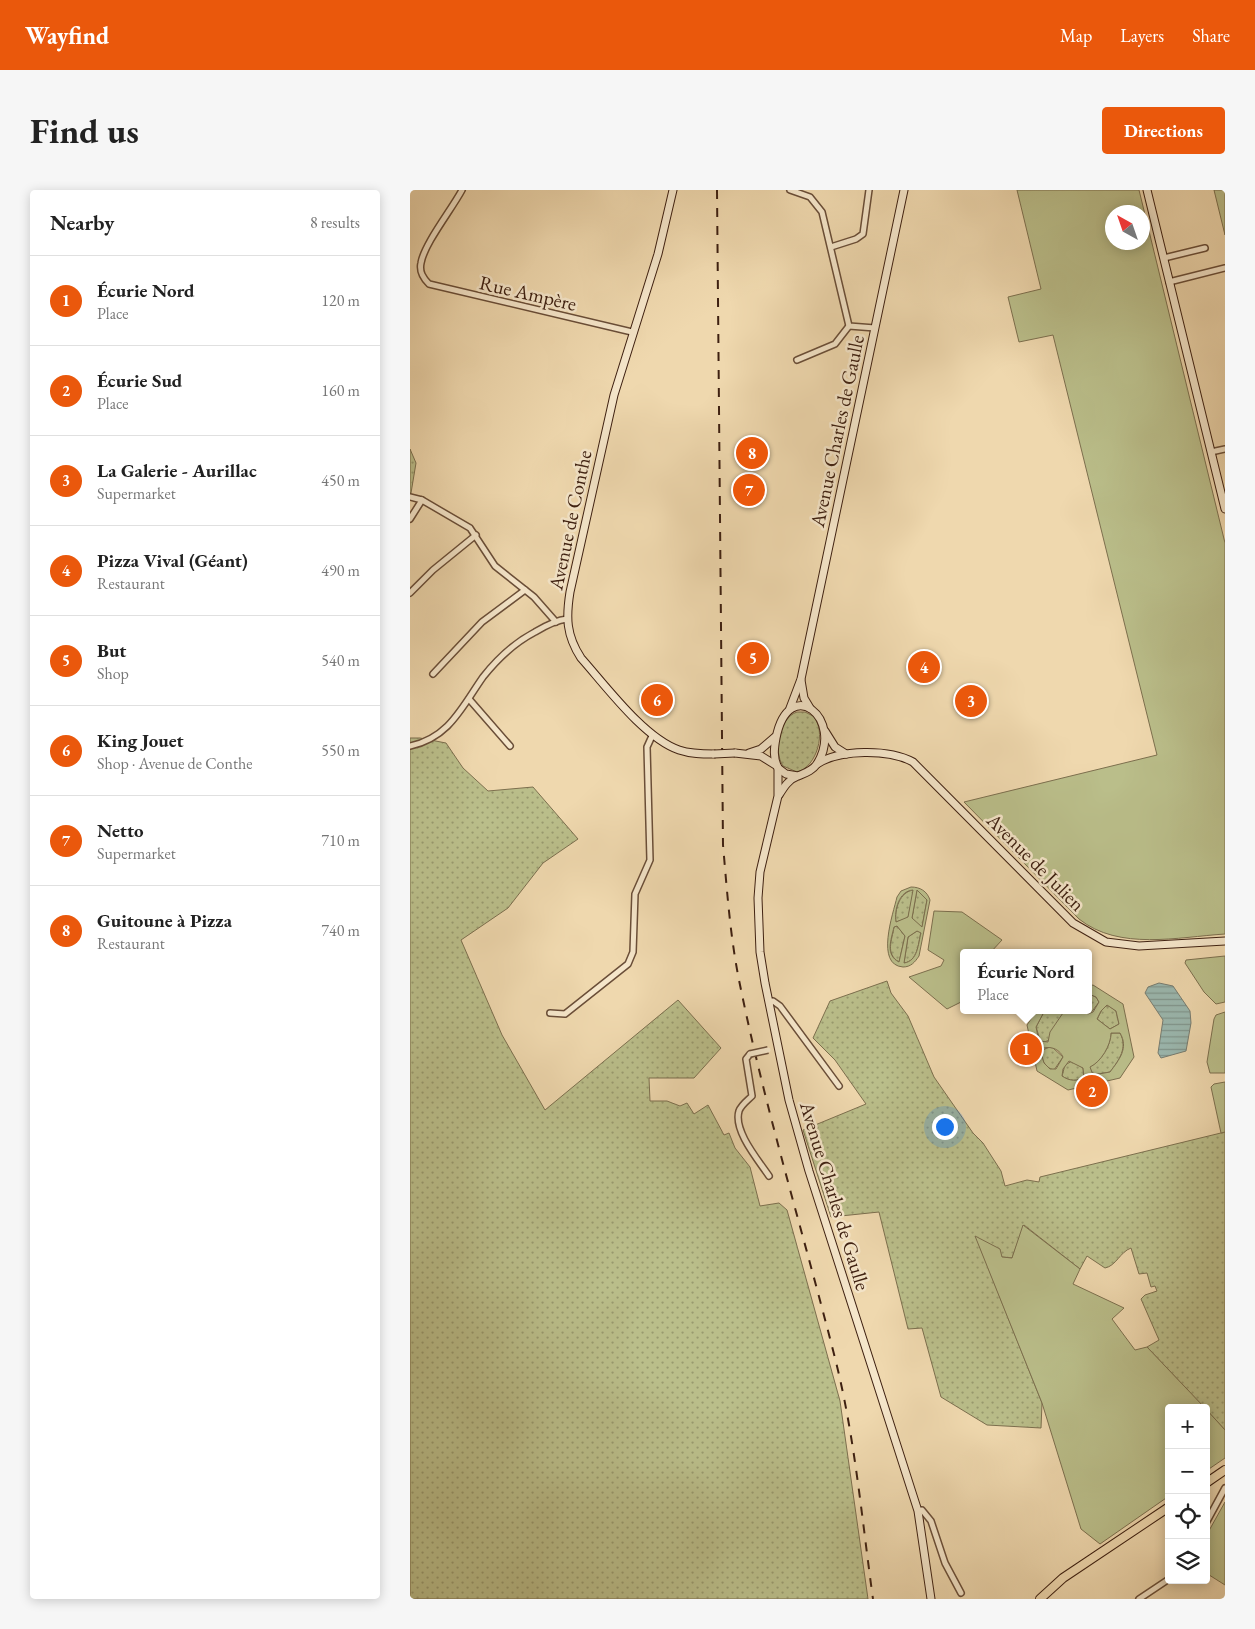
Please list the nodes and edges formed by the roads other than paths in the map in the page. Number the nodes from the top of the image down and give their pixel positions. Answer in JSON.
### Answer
{"nodes":[{"id":1,"x":462,"y":190,"type":"edge"},
{"id":2,"x":673,"y":190,"type":"edge"},
{"id":3,"x":790,"y":190,"type":"edge"},
{"id":4,"x":870,"y":190,"type":"edge"},
{"id":5,"x":904,"y":190,"type":"edge"},
{"id":6,"x":1147,"y":190,"type":"edge"},
{"id":7,"x":831,"y":246,"type":"junction"},
{"id":8,"x":1205,"y":248,"type":"dead end"},
{"id":9,"x":1164,"y":258,"type":"junction"},
{"id":10,"x":1225,"y":268,"type":"edge"},
{"id":11,"x":1169,"y":282,"type":"junction"},
{"id":12,"x":849,"y":326,"type":"junction"},
{"id":13,"x":874,"y":328,"type":"junction"},
{"id":14,"x":632,"y":332,"type":"junction"},
{"id":15,"x":797,"y":360,"type":"dead end"},
{"id":16,"x":1225,"y":449,"type":"edge"},
{"id":17,"x":1211,"y":452,"type":"junction"},
{"id":18,"x":410,"y":497,"type":"edge"},
{"id":19,"x":422,"y":500,"type":"junction"},
{"id":20,"x":1225,"y":509,"type":"edge"},
{"id":21,"x":410,"y":519,"type":"edge"},
{"id":22,"x":476,"y":535,"type":"junction"},
{"id":23,"x":525,"y":590,"type":"junction"},
{"id":24,"x":410,"y":593,"type":"edge"},
{"id":25,"x":567,"y":619,"type":"junction"},
{"id":26,"x":556,"y":622,"type":"junction"},
{"id":27,"x":433,"y":674,"type":"dead end"},
{"id":28,"x":801,"y":679,"type":"junction"},
{"id":29,"x":469,"y":699,"type":"junction"},
{"id":30,"x":790,"y":708,"type":"junction"},
{"id":31,"x":810,"y":708,"type":"junction"},
{"id":32,"x":824,"y":731,"type":"junction"},
{"id":33,"x":777,"y":734,"type":"junction"},
{"id":34,"x":652,"y":736,"type":"junction"},
{"id":35,"x":410,"y":746,"type":"edge"},
{"id":36,"x":510,"y":746,"type":"dead end"},
{"id":37,"x":749,"y":753,"type":"junction"},
{"id":38,"x":846,"y":754,"type":"junction"},
{"id":39,"x":816,"y":764,"type":"junction"},
{"id":40,"x":778,"y":767,"type":"junction"},
{"id":41,"x":798,"y":776,"type":"junction"},
{"id":42,"x":778,"y":796,"type":"junction"},
{"id":43,"x":1225,"y":941,"type":"edge"},
{"id":44,"x":768,"y":1002,"type":"junction"},
{"id":45,"x":550,"y":1013,"type":"dead end"},
{"id":46,"x":777,"y":1046,"type":"junction"},
{"id":47,"x":838,"y":1086,"type":"dead end"},
{"id":48,"x":769,"y":1176,"type":"dead end"},
{"id":49,"x":1225,"y":1470,"type":"edge"},
{"id":50,"x":1210,"y":1480,"type":"edge"},
{"id":51,"x":1225,"y":1488,"type":"edge"},
{"id":52,"x":1165,"y":1510,"type":"edge"},
{"id":53,"x":918,"y":1511,"type":"junction"},
{"id":54,"x":1210,"y":1516,"type":"edge"},
{"id":55,"x":1165,"y":1582,"type":"edge"},
{"id":56,"x":960,"y":1593,"type":"dead end"},
{"id":57,"x":931,"y":1599,"type":"edge"},
{"id":58,"x":1040,"y":1599,"type":"edge"},
{"id":59,"x":1139,"y":1599,"type":"edge"}],
"edges":[{"from":1,"to":14,"type":"street","name":"Rue Ampère"},
{"from":2,"to":14,"type":"main road","name":"Avenue de Conthe"},
{"from":3,"to":7,"type":"street"},
{"from":4,"to":7,"type":"street"},
{"from":5,"to":13,"type":"main road","name":"Avenue Charles de Gaulle"},
{"from":6,"to":9,"type":"main road"},
{"from":7,"to":12,"type":"street"},
{"from":8,"to":9,"type":"street"},
{"from":9,"to":11,"type":"main road"},
{"from":10,"to":11,"type":"street"},
{"from":11,"to":17,"type":"main road"},
{"from":12,"to":13,"type":"street"},
{"from":12,"to":15,"type":"street"},
{"from":13,"to":28,"type":"main road","name":"Avenue Charles de Gaulle"},
{"from":14,"to":25,"type":"main road","name":"Avenue de Conthe"},
{"from":16,"to":17,"type":"street"},
{"from":17,"to":20,"type":"main road"},
{"from":18,"to":19,"type":"street"},
{"from":19,"to":21,"type":"street"},
{"from":19,"to":22,"type":"street"},
{"from":22,"to":23,"type":"street"},
{"from":22,"to":24,"type":"street"},
{"from":23,"to":26,"type":"street"},
{"from":23,"to":27,"type":"street"},
{"from":25,"to":26,"type":"street"},
{"from":25,"to":34,"type":"main road","name":"Avenue de Conthe"},
{"from":26,"to":29,"type":"street"},
{"from":28,"to":30,"type":"main road","name":"Avenue Charles de Gaulle"},
{"from":28,"to":31,"type":"main road","name":"Avenue Charles de Gaulle"},
{"from":29,"to":35,"type":"street"},
{"from":29,"to":36,"type":"street"},
{"from":30,"to":31,"type":"main road"},
{"from":30,"to":33,"type":"main road"},
{"from":31,"to":32,"type":"main road"},
{"from":32,"to":38,"type":"main road"},
{"from":32,"to":39,"type":"main road"},
{"from":33,"to":37,"type":"main road","name":"Avenue de Conthe"},
{"from":33,"to":40,"type":"main road"},
{"from":34,"to":37,"type":"main road","name":"Avenue de Conthe","bridge":true},
{"from":34,"to":45,"type":"street"},
{"from":37,"to":40,"type":"main road","name":"Avenue de Conthe"},
{"from":38,"to":39,"type":"main road","name":"Avenue de Julien"},
{"from":38,"to":43,"type":"main road","name":"Avenue de Julien"},
{"from":39,"to":41,"type":"main road"},
{"from":40,"to":41,"type":"main road"},
{"from":40,"to":42,"type":"main road","name":"Avenue Charles de Gaulle"},
{"from":41,"to":42,"type":"main road"},
{"from":42,"to":44,"type":"main road","name":"Avenue Charles de Gaulle"},
{"from":44,"to":46,"type":"main road","name":"Avenue Charles de Gaulle"},
{"from":44,"to":47,"type":"street"},
{"from":46,"to":48,"type":"street","bridge":true},
{"from":46,"to":53,"type":"main road","name":"Avenue Charles de Gaulle"},
{"from":49,"to":50,"type":"main road"},
{"from":51,"to":54,"type":"street"},
{"from":52,"to":58,"type":"main road"},
{"from":53,"to":56,"type":"street"},
{"from":53,"to":57,"type":"main road","name":"Avenue Charles de Gaulle"},
{"from":55,"to":59,"type":"street"}]}
